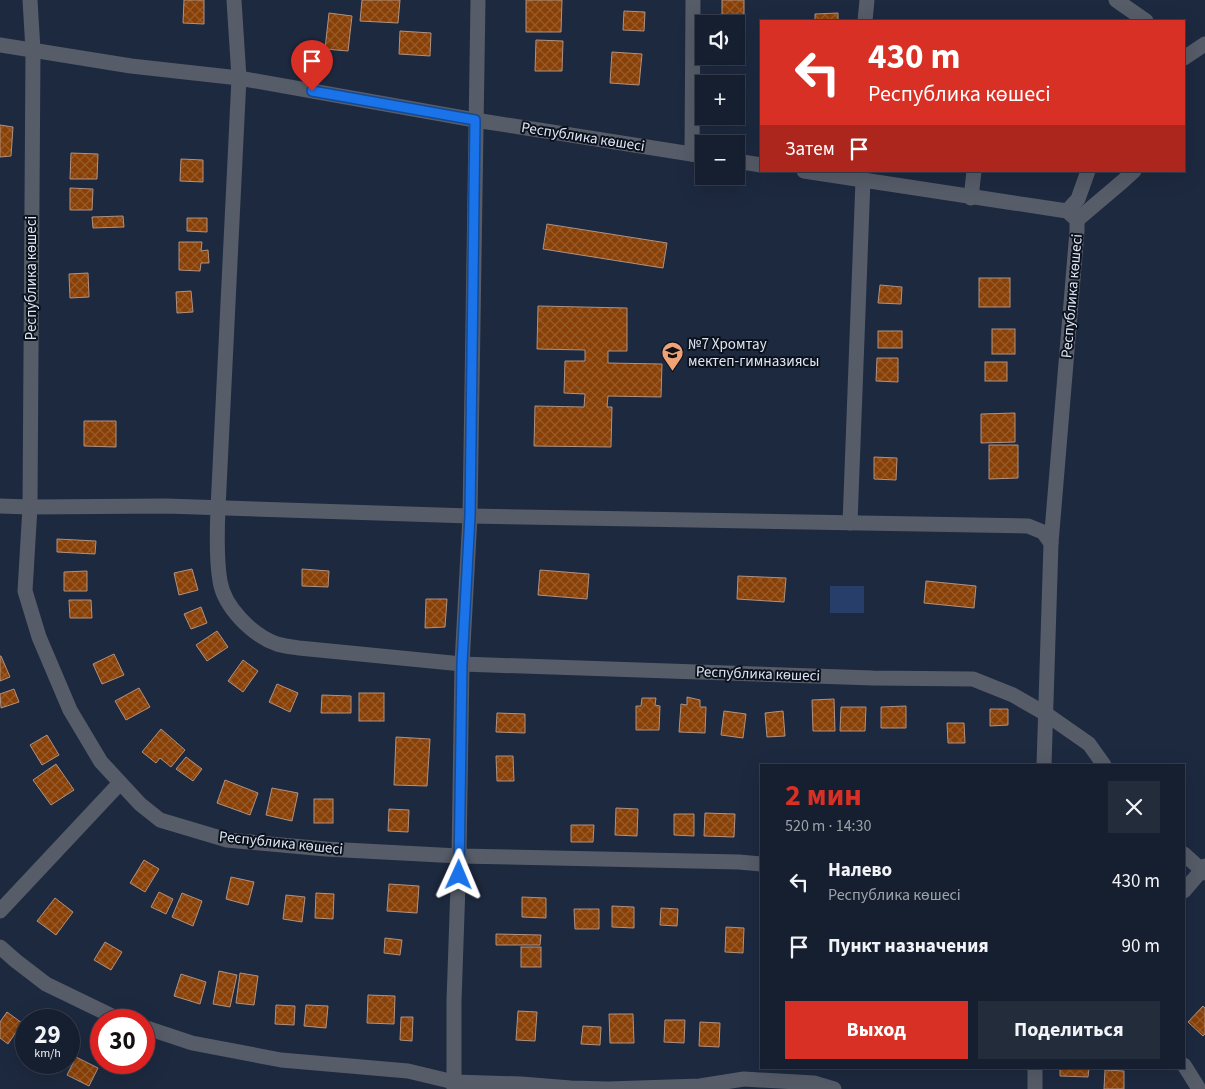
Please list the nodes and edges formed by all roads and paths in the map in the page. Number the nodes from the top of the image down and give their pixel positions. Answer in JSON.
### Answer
{"nodes":[{"id":1,"x":30,"y":0,"type":"edge"},
{"id":2,"x":234,"y":0,"type":"edge"},
{"id":3,"x":478,"y":0,"type":"edge"},
{"id":4,"x":693,"y":0,"type":"edge"},
{"id":5,"x":867,"y":0,"type":"edge"},
{"id":6,"x":1116,"y":0,"type":"edge"},
{"id":7,"x":865,"y":20,"type":"edge"},
{"id":8,"x":1145,"y":20,"type":"edge"},
{"id":9,"x":1205,"y":44,"type":"edge"},
{"id":10,"x":0,"y":45,"type":"edge"},
{"id":11,"x":33,"y":50,"type":"junction"},
{"id":12,"x":1185,"y":57,"type":"edge"},
{"id":13,"x":239,"y":78,"type":"junction"},
{"id":14,"x":475,"y":120,"type":"junction"},
{"id":15,"x":697,"y":135,"type":"edge"},
{"id":16,"x":695,"y":155,"type":"edge"},
{"id":17,"x":745,"y":162,"type":"edge"},
{"id":18,"x":760,"y":164,"type":"edge"},
{"id":19,"x":810,"y":172,"type":"edge"},
{"id":20,"x":974,"y":172,"type":"edge"},
{"id":21,"x":1088,"y":172,"type":"edge"},
{"id":22,"x":1133,"y":172,"type":"edge"},
{"id":23,"x":882,"y":177,"type":"edge"},
{"id":24,"x":862,"y":180,"type":"junction"},
{"id":25,"x":972,"y":198,"type":"junction"},
{"id":26,"x":1072,"y":216,"type":"junction"},
{"id":27,"x":0,"y":506,"type":"edge"},
{"id":28,"x":30,"y":507,"type":"junction"},
{"id":29,"x":218,"y":508,"type":"junction"},
{"id":30,"x":470,"y":516,"type":"junction"},
{"id":31,"x":850,"y":523,"type":"junction"},
{"id":32,"x":1047,"y":538,"type":"junction"},
{"id":33,"x":462,"y":664,"type":"junction"},
{"id":34,"x":1046,"y":714,"type":"junction"},
{"id":35,"x":1044,"y":764,"type":"edge"},
{"id":36,"x":1103,"y":764,"type":"edge"},
{"id":37,"x":120,"y":783,"type":"junction"},
{"id":38,"x":1185,"y":855,"type":"edge"},
{"id":39,"x":459,"y":856,"type":"junction"},
{"id":40,"x":760,"y":864,"type":"edge"},
{"id":41,"x":1204,"y":870,"type":"edge"},
{"id":42,"x":1185,"y":890,"type":"edge"},
{"id":43,"x":0,"y":910,"type":"edge"},
{"id":44,"x":0,"y":947,"type":"edge"},
{"id":45,"x":98,"y":1009,"type":"edge"},
{"id":46,"x":155,"y":1030,"type":"edge"},
{"id":47,"x":1185,"y":1067,"type":"edge"},
{"id":48,"x":1035,"y":1069,"type":"edge"},
{"id":49,"x":454,"y":1086,"type":"edge"},
{"id":50,"x":834,"y":1089,"type":"edge"},
{"id":51,"x":1034,"y":1089,"type":"edge"},
{"id":52,"x":1199,"y":1089,"type":"edge"}],
"edges":[{"from":1,"to":11,"type":"street","name":"Республика көшесі"},
{"from":2,"to":13,"type":"street","name":"Республика көшесі"},
{"from":3,"to":14,"type":"street"},
{"from":4,"to":15,"type":"street","name":"Республика көшесі"},
{"from":5,"to":7,"type":"street"},
{"from":6,"to":8,"type":"street"},
{"from":9,"to":12,"type":"street"},
{"from":10,"to":11,"type":"street","name":"Республика көшесі"},
{"from":11,"to":13,"type":"street","name":"Республика көшесі"},
{"from":11,"to":28,"type":"street","name":"Республика көшесі"},
{"from":13,"to":14,"type":"street","name":"Республика көшесі"},
{"from":13,"to":29,"type":"street","name":"Республика көшесі"},
{"from":14,"to":16,"type":"street","name":"Республика көшесі"},
{"from":14,"to":30,"type":"street"},
{"from":17,"to":18,"type":"street"},
{"from":19,"to":24,"type":"street","name":"Республика көшесі"},
{"from":20,"to":25,"type":"street"},
{"from":21,"to":26,"type":"street"},
{"from":22,"to":26,"type":"street"},
{"from":23,"to":24,"type":"street","name":"Республика көшесі"},
{"from":23,"to":25,"type":"street","name":"Республика көшесі"},
{"from":24,"to":31,"type":"street"},
{"from":25,"to":26,"type":"street","name":"Республика көшесі"},
{"from":26,"to":32,"type":"street","name":"Республика көшесі"},
{"from":27,"to":28,"type":"street"},
{"from":28,"to":29,"type":"street"},
{"from":28,"to":37,"type":"street","name":"Республика көшесі"},
{"from":29,"to":30,"type":"street"},
{"from":29,"to":33,"type":"street","name":"Республика көшесі"},
{"from":30,"to":31,"type":"street"},
{"from":30,"to":33,"type":"street"},
{"from":31,"to":32,"type":"street"},
{"from":32,"to":34,"type":"street","name":"Республика көшесі"},
{"from":33,"to":34,"type":"street","name":"Республика көшесі"},
{"from":33,"to":39,"type":"street"},
{"from":34,"to":35,"type":"street"},
{"from":34,"to":36,"type":"street","name":"Республика көшесі"},
{"from":37,"to":39,"type":"street","name":"Республика көшесі"},
{"from":37,"to":43,"type":"street"},
{"from":38,"to":41,"type":"street"},
{"from":39,"to":40,"type":"street","name":"Республика көшесі"},
{"from":39,"to":49,"type":"street"},
{"from":41,"to":42,"type":"street"},
{"from":44,"to":45,"type":"street"},
{"from":46,"to":49,"type":"street"},
{"from":47,"to":52,"type":"street"},
{"from":48,"to":51,"type":"street"},
{"from":49,"to":50,"type":"street"}]}
